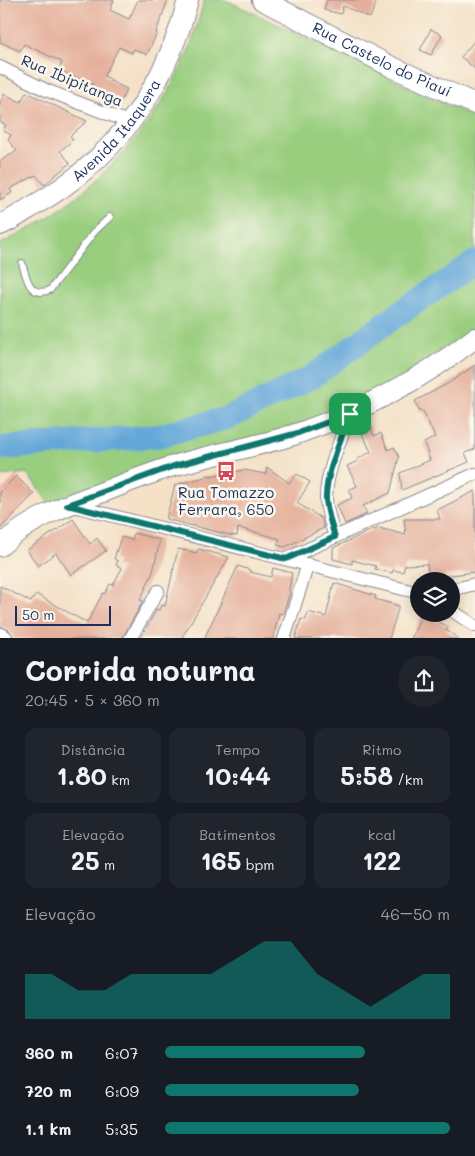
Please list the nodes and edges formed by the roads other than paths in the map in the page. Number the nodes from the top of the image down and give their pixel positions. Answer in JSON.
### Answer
{"nodes":[{"id":1,"x":188,"y":0,"type":"edge"},
{"id":2,"x":262,"y":0,"type":"edge"},
{"id":3,"x":0,"y":67,"type":"edge"},
{"id":4,"x":475,"y":104,"type":"edge"},
{"id":5,"x":131,"y":123,"type":"junction"},
{"id":6,"x":110,"y":217,"type":"dead end"},
{"id":7,"x":0,"y":225,"type":"edge"},
{"id":8,"x":22,"y":263,"type":"dead end"},
{"id":9,"x":475,"y":338,"type":"edge"},
{"id":10,"x":350,"y":414,"type":"junction"},
{"id":11,"x":475,"y":474,"type":"edge"},
{"id":12,"x":67,"y":505,"type":"junction"},
{"id":13,"x":335,"y":537,"type":"junction"},
{"id":14,"x":0,"y":546,"type":"edge"},
{"id":15,"x":286,"y":559,"type":"junction"},
{"id":16,"x":308,"y":564,"type":"junction"},
{"id":17,"x":475,"y":584,"type":"edge"},
{"id":18,"x":460,"y":588,"type":"edge"},
{"id":19,"x":158,"y":591,"type":"dead end"},
{"id":20,"x":410,"y":591,"type":"edge"},
{"id":21,"x":460,"y":616,"type":"edge"},
{"id":22,"x":475,"y":626,"type":"edge"},
{"id":23,"x":130,"y":638,"type":"edge"},
{"id":24,"x":284,"y":638,"type":"edge"}],
"edges":[{"from":1,"to":5,"type":"main road","name":"Avenida Itaquera"},
{"from":2,"to":4,"type":"main road","name":"Rua Castelo do Piauí"},
{"from":3,"to":5,"type":"street","name":"Rua Ibipitanga"},
{"from":5,"to":7,"type":"main road","name":"Avenida Itaquera"},
{"from":6,"to":8,"type":"lane"},
{"from":9,"to":10,"type":"main road"},
{"from":10,"to":12,"type":"main road"},
{"from":10,"to":13,"type":"street"},
{"from":11,"to":13,"type":"street"},
{"from":12,"to":14,"type":"main road"},
{"from":12,"to":15,"type":"street"},
{"from":13,"to":15,"type":"street"},
{"from":15,"to":16,"type":"street"},
{"from":16,"to":20,"type":"street"},
{"from":16,"to":24,"type":"street"},
{"from":17,"to":18,"type":"street"},
{"from":19,"to":23,"type":"street"},
{"from":21,"to":22,"type":"street"}]}
